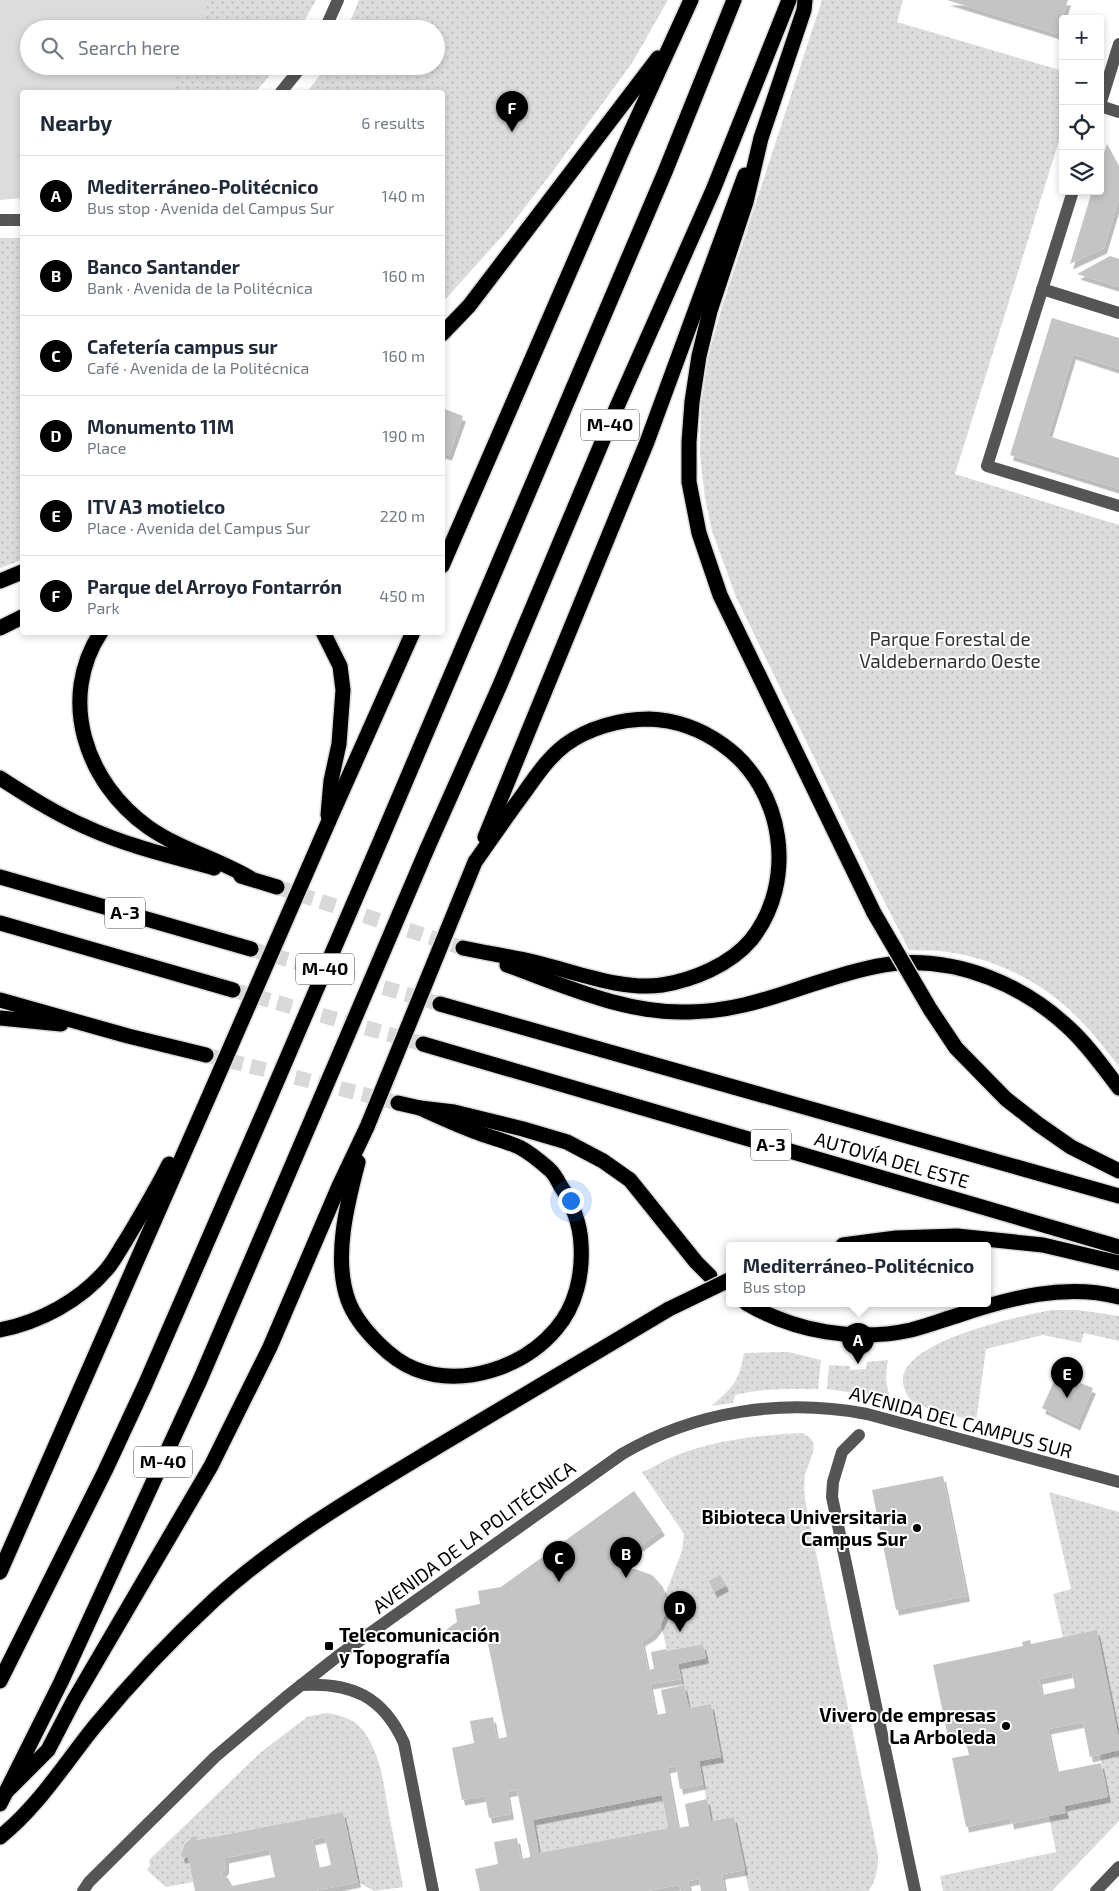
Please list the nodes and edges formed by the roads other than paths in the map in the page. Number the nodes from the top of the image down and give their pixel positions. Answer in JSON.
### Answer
{"nodes":[{"id":1,"x":338,"y":0,"type":"edge"},
{"id":2,"x":691,"y":0,"type":"edge"},
{"id":3,"x":734,"y":0,"type":"edge"},
{"id":4,"x":790,"y":0,"type":"edge"},
{"id":5,"x":805,"y":0,"type":"edge"},
{"id":6,"x":329,"y":20,"type":"edge"},
{"id":7,"x":675,"y":35,"type":"junction"},
{"id":8,"x":1119,"y":44,"type":"edge"},
{"id":9,"x":295,"y":75,"type":"edge"},
{"id":10,"x":283,"y":90,"type":"edge"},
{"id":11,"x":1100,"y":105,"type":"edge"},
{"id":12,"x":1104,"y":107,"type":"edge"},
{"id":13,"x":1119,"y":112,"type":"edge"},
{"id":14,"x":761,"y":138,"type":"junction"},
{"id":15,"x":1072,"y":195,"type":"edge"},
{"id":16,"x":0,"y":220,"type":"edge"},
{"id":17,"x":20,"y":220,"type":"edge"},
{"id":18,"x":1042,"y":289,"type":"junction"},
{"id":19,"x":1119,"y":313,"type":"edge"},
{"id":20,"x":445,"y":331,"type":"edge"},
{"id":21,"x":1119,"y":506,"type":"edge"},
{"id":22,"x":445,"y":559,"type":"edge"},
{"id":23,"x":20,"y":573,"type":"edge"},
{"id":24,"x":0,"y":581,"type":"edge"},
{"id":25,"x":20,"y":618,"type":"edge"},
{"id":26,"x":0,"y":628,"type":"edge"},
{"id":27,"x":99,"y":635,"type":"edge"},
{"id":28,"x":324,"y":635,"type":"edge"},
{"id":29,"x":413,"y":635,"type":"edge"},
{"id":30,"x":0,"y":778,"type":"edge"},
{"id":31,"x":328,"y":823,"type":"junction"},
{"id":32,"x":475,"y":862,"type":"junction"},
{"id":33,"x":0,"y":877,"type":"edge"},
{"id":34,"x":250,"y":878,"type":"junction"},
{"id":35,"x":277,"y":887,"type":"tunnel mouth"},
{"id":36,"x":0,"y":923,"type":"edge"},
{"id":37,"x":250,"y":949,"type":"tunnel mouth"},
{"id":38,"x":233,"y":990,"type":"tunnel mouth"},
{"id":39,"x":0,"y":1000,"type":"edge"},
{"id":40,"x":440,"y":1004,"type":"tunnel mouth"},
{"id":41,"x":0,"y":1018,"type":"edge"},
{"id":42,"x":128,"y":1036,"type":"junction"},
{"id":43,"x":423,"y":1044,"type":"tunnel mouth"},
{"id":44,"x":206,"y":1055,"type":"tunnel mouth"},
{"id":45,"x":213,"y":1087,"type":"junction"},
{"id":46,"x":1119,"y":1088,"type":"edge"},
{"id":47,"x":398,"y":1103,"type":"tunnel mouth"},
{"id":48,"x":420,"y":1108,"type":"junction"},
{"id":49,"x":367,"y":1128,"type":"junction"},
{"id":50,"x":1119,"y":1171,"type":"edge"},
{"id":51,"x":1119,"y":1196,"type":"edge"},
{"id":52,"x":866,"y":1242,"type":"edge"},
{"id":53,"x":1119,"y":1247,"type":"edge"},
{"id":54,"x":1119,"y":1263,"type":"edge"},
{"id":55,"x":710,"y":1276,"type":"dead end"},
{"id":56,"x":726,"y":1281,"type":"edge"},
{"id":57,"x":1119,"y":1297,"type":"edge"},
{"id":58,"x":991,"y":1304,"type":"edge"},
{"id":59,"x":753,"y":1307,"type":"edge"},
{"id":60,"x":982,"y":1307,"type":"edge"},
{"id":61,"x":0,"y":1330,"type":"edge"},
{"id":62,"x":859,"y":1435,"type":"dead end"},
{"id":63,"x":622,"y":1454,"type":"joint"},
{"id":64,"x":1119,"y":1482,"type":"edge"},
{"id":65,"x":0,"y":1572,"type":"edge"},
{"id":66,"x":0,"y":1680,"type":"edge"},
{"id":67,"x":302,"y":1685,"type":"junction"},
{"id":68,"x":3,"y":1798,"type":"edge"},
{"id":69,"x":0,"y":1837,"type":"edge"},
{"id":70,"x":1119,"y":1867,"type":"edge"},
{"id":71,"x":913,"y":1885,"type":"edge"},
{"id":72,"x":83,"y":1891,"type":"edge"},
{"id":73,"x":433,"y":1891,"type":"edge"},
{"id":74,"x":906,"y":1891,"type":"edge"},
{"id":75,"x":1096,"y":1891,"type":"edge"}],
"edges":[{"from":1,"to":6,"type":"street"},
{"from":2,"to":7,"type":"highway"},
{"from":3,"to":66,"type":"highway","number":"M-40","bridge":true},
{"from":4,"to":68,"type":"highway","number":"M-40","bridge":true},
{"from":5,"to":14,"type":"highway"},
{"from":7,"to":20,"type":"highway"},
{"from":7,"to":22,"type":"highway"},
{"from":8,"to":11,"type":"street"},
{"from":9,"to":10,"type":"street"},
{"from":12,"to":13,"type":"street"},
{"from":14,"to":32,"type":"highway"},
{"from":14,"to":50,"type":"highway","bridge":true},
{"from":15,"to":18,"type":"street"},
{"from":16,"to":17,"type":"street"},
{"from":18,"to":19,"type":"street"},
{"from":18,"to":21,"type":"street"},
{"from":23,"to":24,"type":"highway"},
{"from":25,"to":26,"type":"highway"},
{"from":27,"to":34,"type":"highway"},
{"from":28,"to":31,"type":"highway"},
{"from":29,"to":31,"type":"highway"},
{"from":30,"to":34,"type":"highway"},
{"from":31,"to":45,"type":"highway","bridge":true},
{"from":32,"to":46,"type":"highway"},
{"from":32,"to":49,"type":"highway","bridge":true},
{"from":33,"to":37,"type":"highway","number":"A-3"},
{"from":34,"to":35,"type":"highway"},
{"from":36,"to":38,"type":"highway","number":"A-3"},
{"from":39,"to":42,"type":"highway"},
{"from":40,"to":51,"type":"highway","name":"AUTOVÍA DEL ESTE","number":"A-3"},
{"from":41,"to":42,"type":"highway"},
{"from":42,"to":44,"type":"highway"},
{"from":43,"to":53,"type":"highway","name":"AUTOVÍA DEL ESTE","number":"A-3"},
{"from":45,"to":61,"type":"highway"},
{"from":45,"to":65,"type":"highway"},
{"from":47,"to":48,"type":"highway"},
{"from":48,"to":49,"type":"highway"},
{"from":48,"to":55,"type":"highway"},
{"from":49,"to":68,"type":"highway"},
{"from":52,"to":54,"type":"highway"},
{"from":56,"to":69,"type":"highway","bridge":true},
{"from":57,"to":58,"type":"highway"},
{"from":59,"to":60,"type":"highway"},
{"from":62,"to":71,"type":"street"},
{"from":63,"to":64,"type":"street","name":"AVENIDA DEL CAMPUS SUR"},
{"from":63,"to":67,"type":"street","name":"AVENIDA DE LA POLITÉCNICA"},
{"from":67,"to":72,"type":"street","name":"AVENIDA DE LA POLITÉCNICA"},
{"from":67,"to":73,"type":"street"},
{"from":70,"to":75,"type":"street"},
{"from":71,"to":74,"type":"street"}]}
